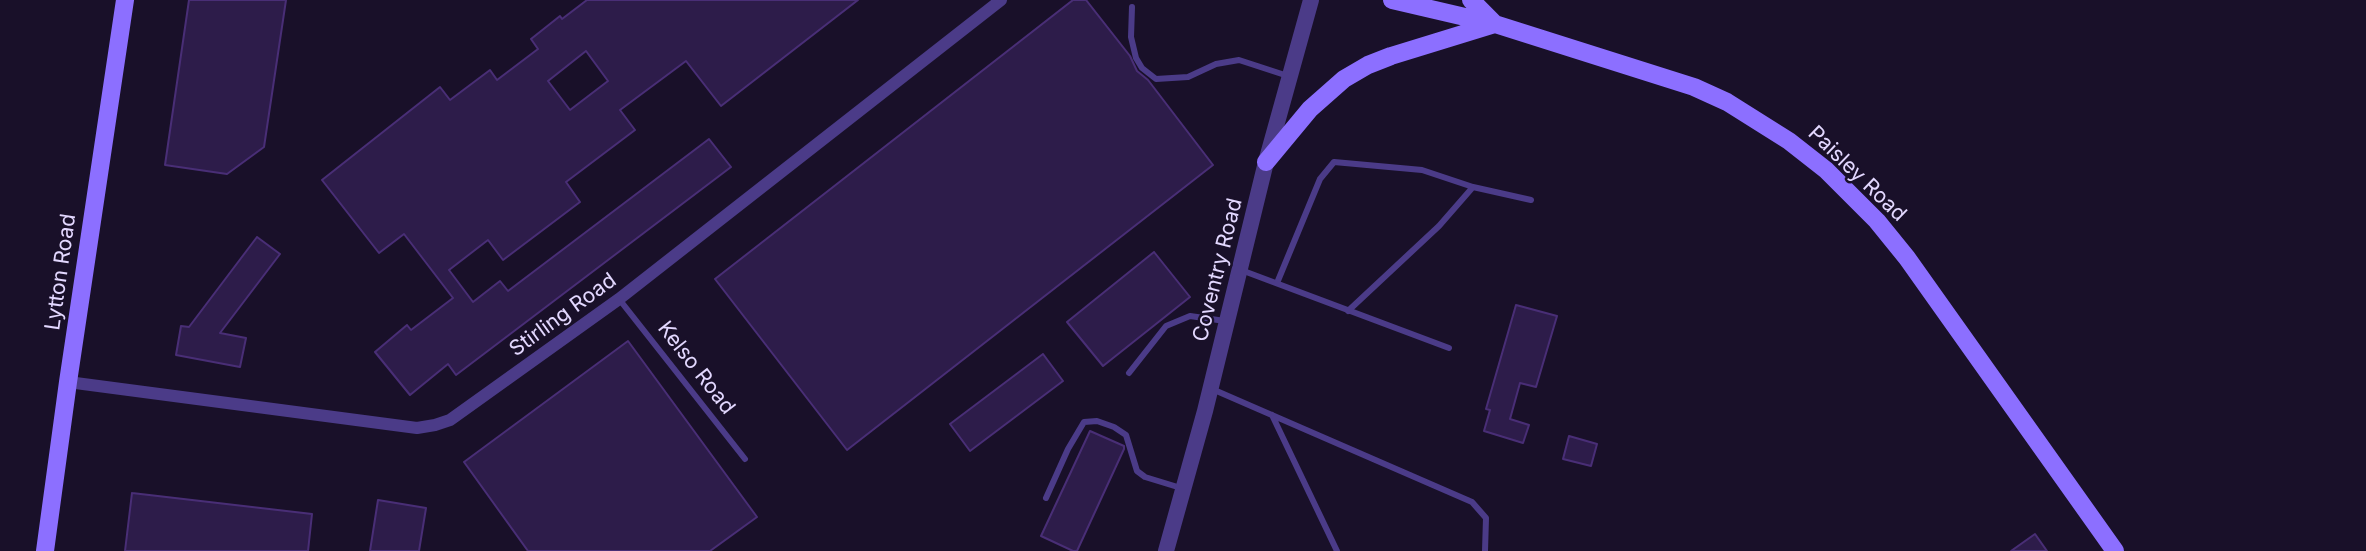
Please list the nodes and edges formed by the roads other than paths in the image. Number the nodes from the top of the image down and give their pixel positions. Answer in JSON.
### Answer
{"nodes":[{"id":1,"x":125,"y":0,"type":"edge"},
{"id":2,"x":1001,"y":0,"type":"edge"},
{"id":3,"x":1311,"y":0,"type":"edge"},
{"id":4,"x":1392,"y":0,"type":"edge"},
{"id":5,"x":1471,"y":0,"type":"edge"},
{"id":6,"x":1132,"y":7,"type":"dead end"},
{"id":7,"x":1495,"y":24,"type":"junction"},
{"id":8,"x":1290,"y":77,"type":"junction"},
{"id":9,"x":1266,"y":162,"type":"junction"},
{"id":10,"x":1473,"y":187,"type":"junction"},
{"id":11,"x":1531,"y":200,"type":"dead end"},
{"id":12,"x":1240,"y":269,"type":"junction"},
{"id":13,"x":1277,"y":283,"type":"junction"},
{"id":14,"x":619,"y":299,"type":"junction"},
{"id":15,"x":1349,"y":311,"type":"junction"},
{"id":16,"x":1227,"y":321,"type":"junction"},
{"id":17,"x":1449,"y":348,"type":"dead end"},
{"id":18,"x":1129,"y":373,"type":"dead end"},
{"id":19,"x":68,"y":382,"type":"junction"},
{"id":20,"x":1210,"y":388,"type":"junction"},
{"id":21,"x":1272,"y":415,"type":"junction"},
{"id":22,"x":745,"y":459,"type":"dead end"},
{"id":23,"x":1183,"y":488,"type":"junction"},
{"id":24,"x":1046,"y":498,"type":"dead end"},
{"id":25,"x":45,"y":551,"type":"edge"},
{"id":26,"x":1166,"y":551,"type":"edge"},
{"id":27,"x":1337,"y":551,"type":"edge"},
{"id":28,"x":1485,"y":551,"type":"edge"},
{"id":29,"x":2115,"y":551,"type":"edge"}],
"edges":[{"from":1,"to":19,"type":"main road","name":"Lytton Road"},
{"from":2,"to":14,"type":"street","name":"Stirling Road"},
{"from":3,"to":8,"type":"street","name":"Coventry Road"},
{"from":4,"to":7,"type":"main road","name":"Paisley Road"},
{"from":5,"to":7,"type":"main road"},
{"from":6,"to":8,"type":"lane"},
{"from":7,"to":9,"type":"main road"},
{"from":7,"to":29,"type":"main road","name":"Paisley Road"},
{"from":8,"to":9,"type":"street","name":"Coventry Road"},
{"from":9,"to":12,"type":"street","name":"Coventry Road"},
{"from":10,"to":11,"type":"lane"},
{"from":10,"to":13,"type":"lane"},
{"from":10,"to":15,"type":"lane"},
{"from":12,"to":13,"type":"lane"},
{"from":12,"to":16,"type":"street","name":"Coventry Road"},
{"from":13,"to":15,"type":"lane"},
{"from":14,"to":19,"type":"street","name":"Stirling Road"},
{"from":14,"to":22,"type":"lane","name":"Kelso Road"},
{"from":15,"to":17,"type":"lane"},
{"from":16,"to":18,"type":"lane"},
{"from":16,"to":20,"type":"street","name":"Coventry Road"},
{"from":19,"to":25,"type":"main road","name":"Lytton Road"},
{"from":20,"to":21,"type":"lane"},
{"from":20,"to":23,"type":"street","name":"Coventry Road"},
{"from":21,"to":27,"type":"lane"},
{"from":21,"to":28,"type":"lane"},
{"from":23,"to":24,"type":"lane"},
{"from":23,"to":26,"type":"street","name":"Coventry Road"}]}
